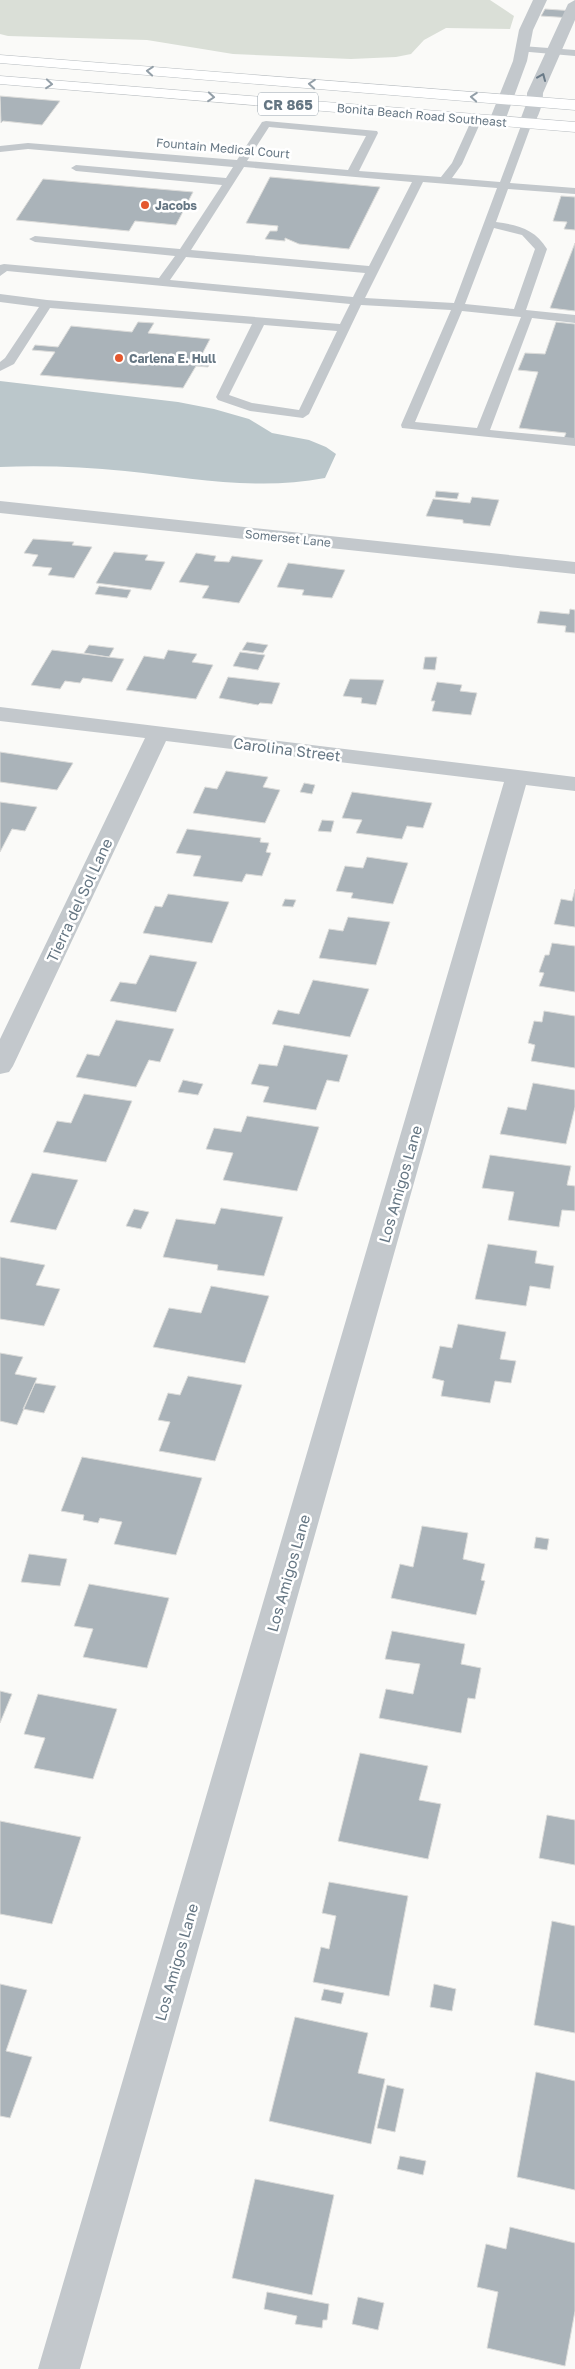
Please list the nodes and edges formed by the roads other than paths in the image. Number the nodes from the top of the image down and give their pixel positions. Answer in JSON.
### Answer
{"nodes":[{"id":1,"x":540,"y":0,"type":"edge"},
{"id":2,"x":575,"y":4,"type":"edge"},
{"id":3,"x":522,"y":48,"type":"junction"},
{"id":4,"x":553,"y":51,"type":"junction"},
{"id":5,"x":575,"y":53,"type":"edge"},
{"id":6,"x":0,"y":59,"type":"edge"},
{"id":7,"x":0,"y":80,"type":"edge"},
{"id":8,"x":505,"y":100,"type":"junction"},
{"id":9,"x":535,"y":102,"type":"junction"},
{"id":10,"x":575,"y":105,"type":"edge"},
{"id":11,"x":477,"y":119,"type":"junction"},
{"id":12,"x":497,"y":121,"type":"junction"},
{"id":13,"x":528,"y":123,"type":"junction"},
{"id":14,"x":575,"y":127,"type":"edge"},
{"id":15,"x":0,"y":138,"type":"edge"},
{"id":16,"x":4,"y":148,"type":"edge"},
{"id":17,"x":242,"y":164,"type":"junction"},
{"id":18,"x":76,"y":168,"type":"dead end"},
{"id":19,"x":352,"y":173,"type":"junction"},
{"id":20,"x":419,"y":179,"type":"junction"},
{"id":21,"x":444,"y":181,"type":"junction"},
{"id":22,"x":230,"y":182,"type":"junction"},
{"id":23,"x":503,"y":185,"type":"junction"},
{"id":24,"x":575,"y":191,"type":"edge"},
{"id":25,"x":489,"y":224,"type":"junction"},
{"id":26,"x":35,"y":239,"type":"dead end"},
{"id":27,"x":183,"y":253,"type":"junction"},
{"id":28,"x":374,"y":270,"type":"junction"},
{"id":29,"x":0,"y":273,"type":"edge"},
{"id":30,"x":162,"y":282,"type":"junction"},
{"id":31,"x":0,"y":298,"type":"edge"},
{"id":32,"x":358,"y":302,"type":"junction"},
{"id":33,"x":47,"y":304,"type":"junction"},
{"id":34,"x":458,"y":307,"type":"junction"},
{"id":35,"x":524,"y":314,"type":"junction"},
{"id":36,"x":575,"y":318,"type":"edge"},
{"id":37,"x":260,"y":321,"type":"junction"},
{"id":38,"x":345,"y":328,"type":"junction"},
{"id":39,"x":0,"y":367,"type":"edge"},
{"id":40,"x":482,"y":432,"type":"junction"},
{"id":41,"x":575,"y":442,"type":"edge"},
{"id":42,"x":0,"y":507,"type":"edge"},
{"id":43,"x":575,"y":568,"type":"edge"},
{"id":44,"x":0,"y":714,"type":"edge"},
{"id":45,"x":158,"y":734,"type":"junction"},
{"id":46,"x":517,"y":777,"type":"junction"},
{"id":47,"x":575,"y":784,"type":"edge"},
{"id":48,"x":0,"y":1066,"type":"edge"},
{"id":49,"x":59,"y":2369,"type":"edge"}],
"edges":[{"from":1,"to":3,"type":"street"},
{"from":2,"to":4,"type":"street"},
{"from":3,"to":4,"type":"lane"},
{"from":3,"to":8,"type":"street"},
{"from":4,"to":5,"type":"lane"},
{"from":9,"to":4,"type":"street","one_way":true},
{"from":8,"to":6,"type":"main road","name":"Bonita Beach Road Southeast","number":"CR 865","one_way":true},
{"from":7,"to":11,"type":"main road","name":"Bonita Beach Road Southeast","number":"CR 865","one_way":true},
{"from":8,"to":9,"type":"main road","name":"Bonita Beach Road Southeast","number":"CR 865"},
{"from":8,"to":12,"type":"street"},
{"from":9,"to":10,"type":"main road","name":"Bonita Beach Road Southeast","number":"CR 865"},
{"from":9,"to":13,"type":"street"},
{"from":11,"to":12,"type":"main road","name":"Bonita Beach Road Southeast","number":"CR 865"},
{"from":11,"to":21,"type":"lane"},
{"from":12,"to":13,"type":"main road","name":"Bonita Beach Road Southeast","number":"CR 865"},
{"from":13,"to":14,"type":"main road","name":"Bonita Beach Road Southeast","number":"CR 865"},
{"from":13,"to":23,"type":"lane"},
{"from":15,"to":16,"type":"lane"},
{"from":16,"to":17,"type":"lane","name":"Fountain Medical Court"},
{"from":17,"to":19,"type":"lane","name":"Fountain Medical Court"},
{"from":17,"to":19,"type":"lane"},
{"from":17,"to":22,"type":"lane"},
{"from":18,"to":22,"type":"lane"},
{"from":19,"to":20,"type":"lane","name":"Fountain Medical Court"},
{"from":20,"to":21,"type":"lane","name":"Fountain Medical Court"},
{"from":20,"to":28,"type":"lane"},
{"from":21,"to":23,"type":"lane","name":"Fountain Medical Court"},
{"from":22,"to":27,"type":"lane"},
{"from":23,"to":24,"type":"lane","name":"Fountain Medical Court"},
{"from":23,"to":25,"type":"lane"},
{"from":25,"to":34,"type":"lane"},
{"from":25,"to":35,"type":"lane"},
{"from":26,"to":27,"type":"lane"},
{"from":27,"to":28,"type":"lane"},
{"from":27,"to":30,"type":"lane"},
{"from":28,"to":32,"type":"lane"},
{"from":29,"to":30,"type":"lane"},
{"from":30,"to":32,"type":"lane"},
{"from":31,"to":33,"type":"lane"},
{"from":32,"to":34,"type":"lane"},
{"from":32,"to":38,"type":"lane"},
{"from":33,"to":37,"type":"lane"},
{"from":33,"to":39,"type":"lane"},
{"from":34,"to":35,"type":"lane"},
{"from":34,"to":40,"type":"lane"},
{"from":35,"to":36,"type":"lane"},
{"from":35,"to":40,"type":"lane"},
{"from":37,"to":38,"type":"lane"},
{"from":37,"to":38,"type":"lane"},
{"from":40,"to":41,"type":"lane"},
{"from":42,"to":43,"type":"street","name":"Somerset Lane"},
{"from":44,"to":45,"type":"street","name":"Carolina Street"},
{"from":45,"to":46,"type":"street","name":"Carolina Street"},
{"from":45,"to":48,"type":"street","name":"Tierra del Sol Lane"},
{"from":46,"to":47,"type":"street","name":"Carolina Street"},
{"from":46,"to":49,"type":"street","name":"Los Amigos Lane"}]}
